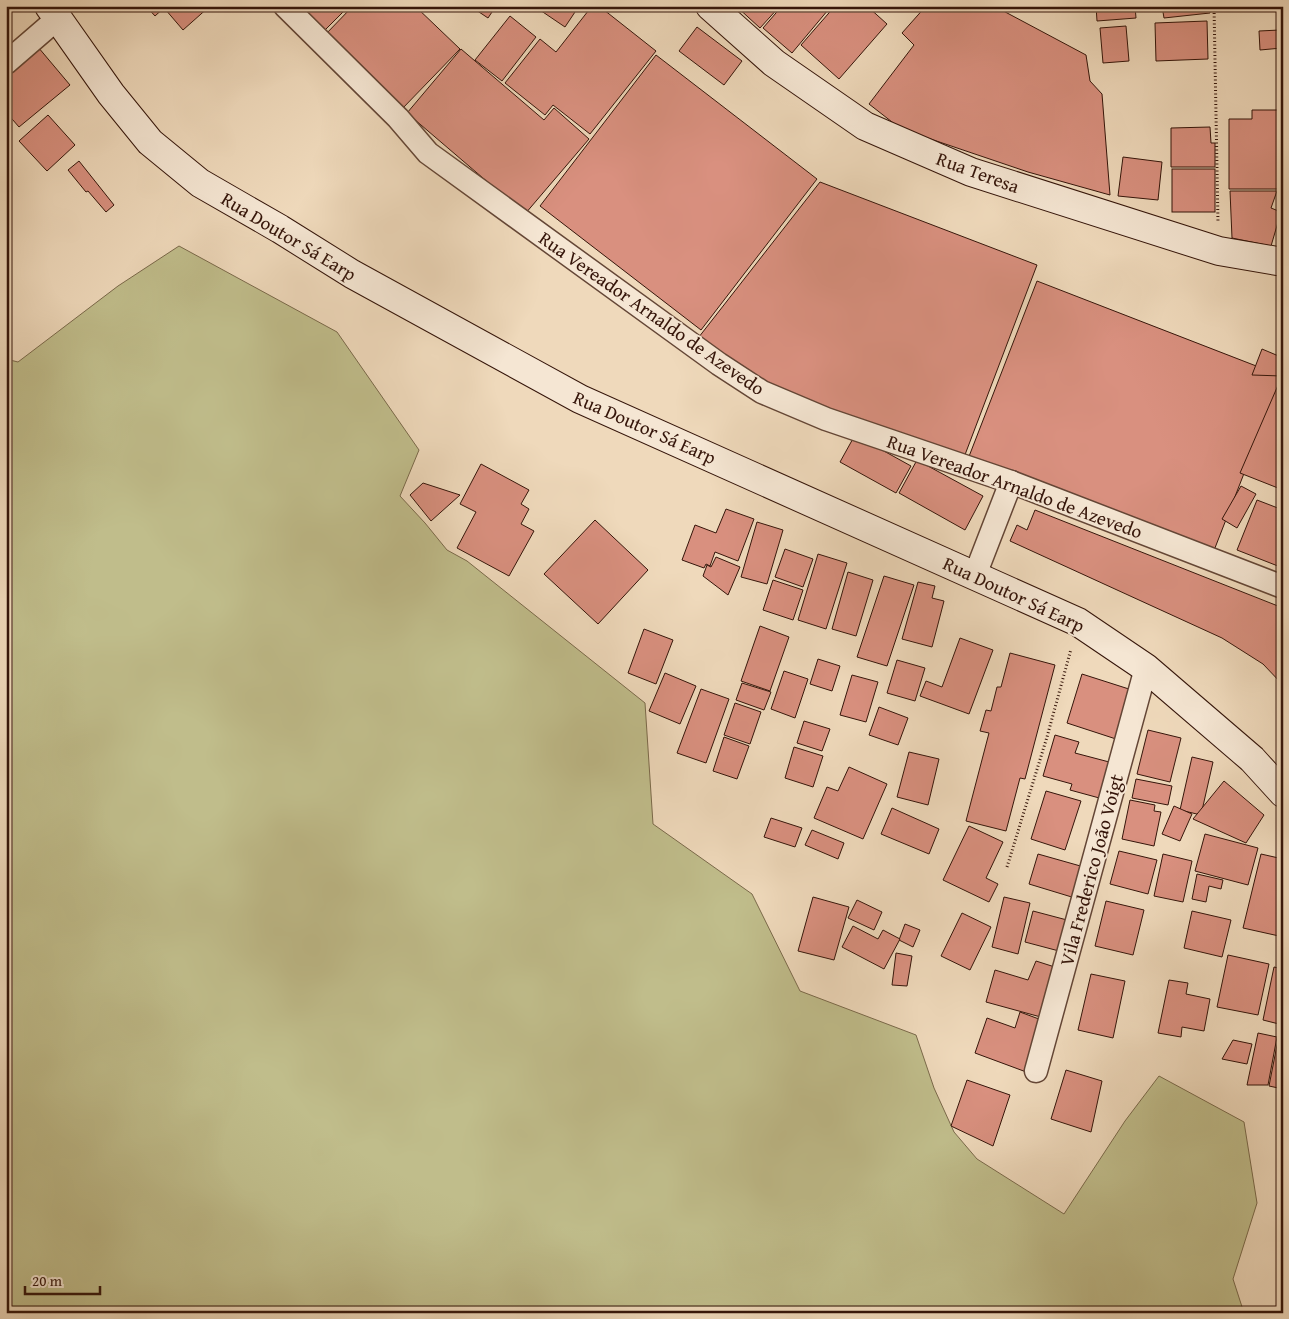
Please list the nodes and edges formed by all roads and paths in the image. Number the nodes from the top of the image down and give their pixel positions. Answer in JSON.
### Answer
{"nodes":[{"id":1,"x":285,"y":6,"type":"edge"},
{"id":2,"x":710,"y":6,"type":"edge"},
{"id":3,"x":1214,"y":6,"type":"edge"},
{"id":4,"x":53,"y":13,"type":"edge"},
{"id":5,"x":6,"y":63,"type":"edge"},
{"id":6,"x":1219,"y":251,"type":"junction"},
{"id":7,"x":1283,"y":262,"type":"edge"},
{"id":8,"x":1011,"y":482,"type":"junction"},
{"id":9,"x":975,"y":575,"type":"junction"},
{"id":10,"x":1283,"y":587,"type":"edge"},
{"id":11,"x":1078,"y":622,"type":"junction"},
{"id":12,"x":1146,"y":668,"type":"junction"},
{"id":13,"x":1283,"y":793,"type":"edge"},
{"id":14,"x":1007,"y":866,"type":"dead end"},
{"id":15,"x":1036,"y":1071,"type":"dead end"}],
"edges":[{"from":1,"to":8,"type":"street","name":"Rua Vereador Arnaldo de Azevedo"},
{"from":2,"to":6,"type":"main road","name":"Rua Teresa"},
{"from":3,"to":6,"type":"path"},
{"from":4,"to":5,"type":"street"},
{"from":4,"to":9,"type":"main road","name":"Rua Doutor Sá Earp"},
{"from":6,"to":7,"type":"main road","name":"Rua Teresa"},
{"from":8,"to":9,"type":"street"},
{"from":8,"to":10,"type":"street","name":"Rua Vereador Arnaldo de Azevedo"},
{"from":9,"to":11,"type":"main road","name":"Rua Doutor Sá Earp"},
{"from":11,"to":12,"type":"main road","name":"Rua Doutor Sá Earp"},
{"from":11,"to":14,"type":"path"},
{"from":12,"to":13,"type":"main road","name":"Rua Doutor Sá Earp"},
{"from":12,"to":15,"type":"street","name":"Vila Frederico João Voigt"}]}
